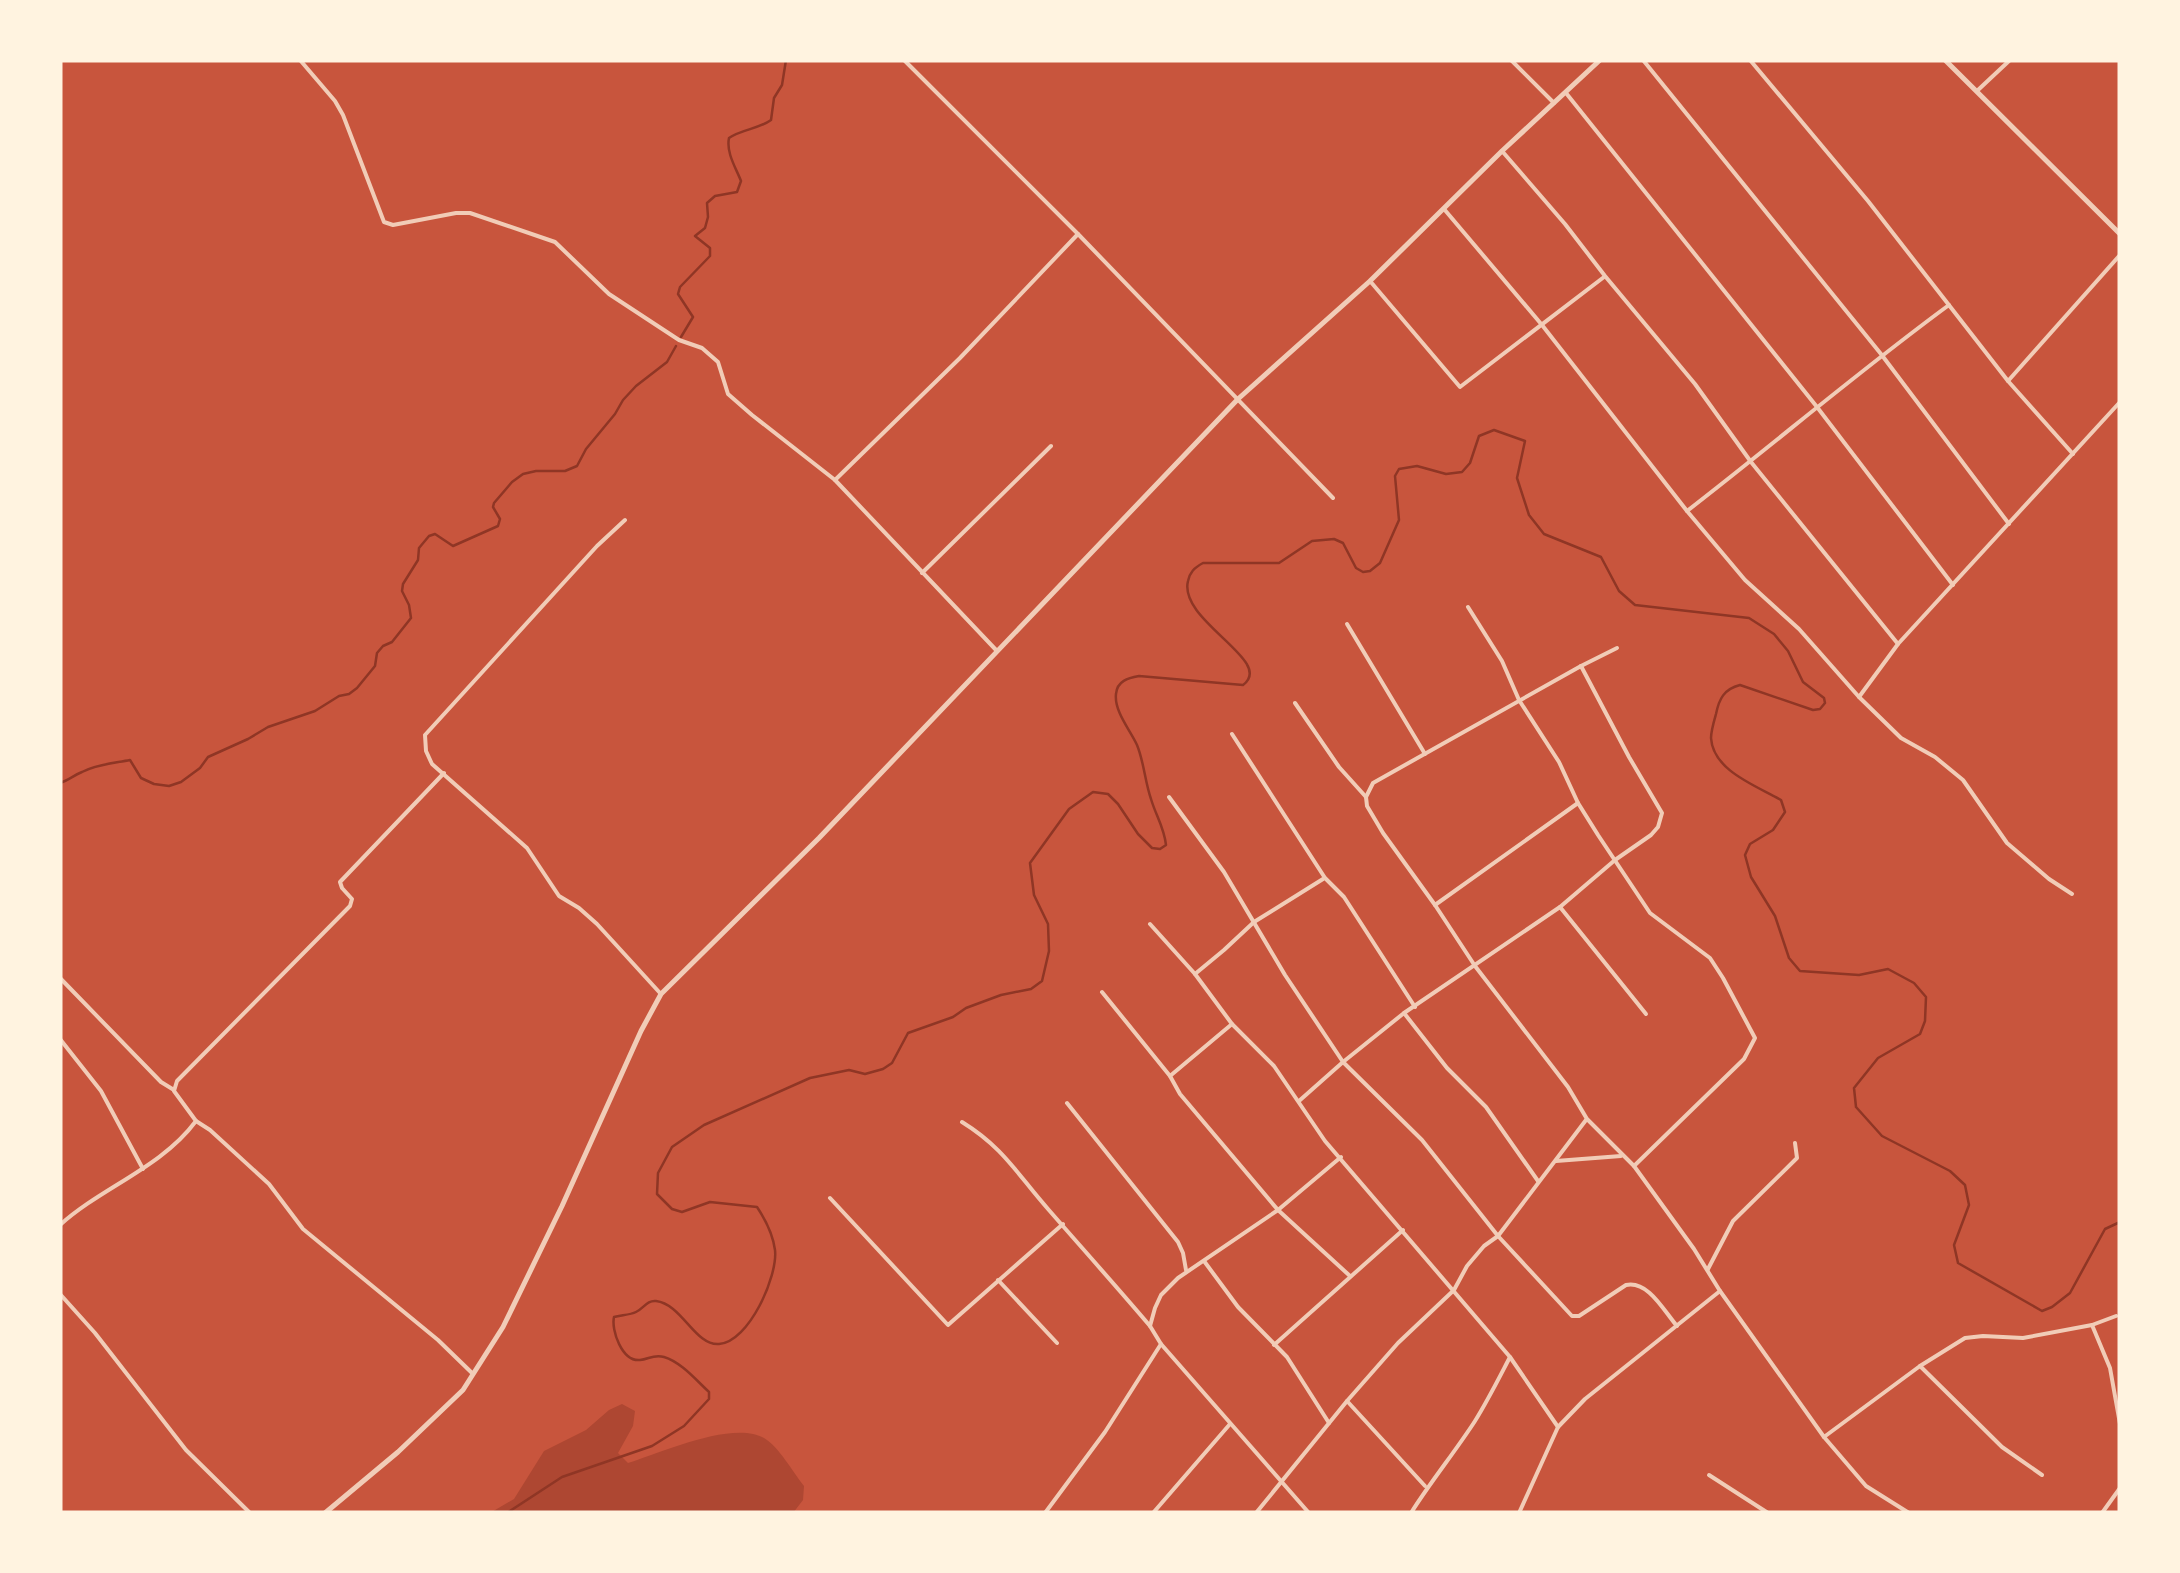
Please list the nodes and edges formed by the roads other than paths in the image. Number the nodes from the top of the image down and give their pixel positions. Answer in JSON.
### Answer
{"nodes":[{"id":1,"x":300,"y":60,"type":"edge"},
{"id":2,"x":904,"y":60,"type":"edge"},
{"id":3,"x":1511,"y":60,"type":"edge"},
{"id":4,"x":1600,"y":60,"type":"edge"},
{"id":5,"x":1643,"y":60,"type":"edge"},
{"id":6,"x":1750,"y":60,"type":"edge"},
{"id":7,"x":1945,"y":60,"type":"edge"},
{"id":8,"x":2010,"y":60,"type":"edge"},
{"id":9,"x":1978,"y":90,"type":"junction"},
{"id":10,"x":1566,"y":93,"type":"junction"},
{"id":11,"x":1554,"y":103,"type":"junction"},
{"id":12,"x":1502,"y":151,"type":"junction"},
{"id":13,"x":1444,"y":209,"type":"junction"},
{"id":14,"x":1078,"y":234,"type":"junction"},
{"id":15,"x":2120,"y":234,"type":"edge"},
{"id":16,"x":2120,"y":255,"type":"edge"},
{"id":17,"x":1605,"y":276,"type":"junction"},
{"id":18,"x":1370,"y":281,"type":"junction"},
{"id":19,"x":1949,"y":306,"type":"junction"},
{"id":20,"x":1542,"y":325,"type":"junction"},
{"id":21,"x":1882,"y":354,"type":"junction"},
{"id":22,"x":2008,"y":381,"type":"junction"},
{"id":23,"x":1238,"y":399,"type":"junction"},
{"id":24,"x":2120,"y":402,"type":"edge"},
{"id":25,"x":1817,"y":407,"type":"junction"},
{"id":26,"x":1050,"y":446,"type":"dead end"},
{"id":27,"x":2073,"y":454,"type":"junction"},
{"id":28,"x":1751,"y":462,"type":"junction"},
{"id":29,"x":835,"y":480,"type":"junction"},
{"id":30,"x":1333,"y":498,"type":"dead end"},
{"id":31,"x":1688,"y":511,"type":"junction"},
{"id":32,"x":625,"y":520,"type":"dead end"},
{"id":33,"x":2009,"y":524,"type":"junction"},
{"id":34,"x":922,"y":573,"type":"junction"},
{"id":35,"x":1953,"y":585,"type":"junction"},
{"id":36,"x":1468,"y":607,"type":"dead end"},
{"id":37,"x":1346,"y":624,"type":"dead end"},
{"id":38,"x":1898,"y":644,"type":"junction"},
{"id":39,"x":1617,"y":648,"type":"dead end"},
{"id":40,"x":997,"y":652,"type":"junction"},
{"id":41,"x":1581,"y":666,"type":"junction"},
{"id":42,"x":1859,"y":697,"type":"junction"},
{"id":43,"x":1520,"y":700,"type":"junction"},
{"id":44,"x":1295,"y":703,"type":"dead end"},
{"id":45,"x":1232,"y":734,"type":"dead end"},
{"id":46,"x":1425,"y":754,"type":"junction"},
{"id":47,"x":444,"y":773,"type":"junction"},
{"id":48,"x":1169,"y":797,"type":"dead end"},
{"id":49,"x":1366,"y":797,"type":"junction"},
{"id":50,"x":1578,"y":803,"type":"junction"},
{"id":51,"x":1615,"y":860,"type":"junction"},
{"id":52,"x":1325,"y":878,"type":"junction"},
{"id":53,"x":2072,"y":894,"type":"dead end"},
{"id":54,"x":1436,"y":905,"type":"junction"},
{"id":55,"x":1560,"y":908,"type":"junction"},
{"id":56,"x":1254,"y":922,"type":"junction"},
{"id":57,"x":1150,"y":924,"type":"dead end"},
{"id":58,"x":1475,"y":966,"type":"junction"},
{"id":59,"x":1195,"y":974,"type":"junction"},
{"id":60,"x":60,"y":978,"type":"edge"},
{"id":61,"x":1102,"y":992,"type":"dead end"},
{"id":62,"x":661,"y":994,"type":"junction"},
{"id":63,"x":1415,"y":1006,"type":"junction"},
{"id":64,"x":1404,"y":1013,"type":"junction"},
{"id":65,"x":1646,"y":1014,"type":"dead end"},
{"id":66,"x":1232,"y":1024,"type":"junction"},
{"id":67,"x":60,"y":1039,"type":"edge"},
{"id":68,"x":1342,"y":1062,"type":"junction"},
{"id":69,"x":1170,"y":1076,"type":"junction"},
{"id":70,"x":174,"y":1090,"type":"junction"},
{"id":71,"x":1299,"y":1101,"type":"junction"},
{"id":72,"x":1067,"y":1103,"type":"dead end"},
{"id":73,"x":1587,"y":1119,"type":"junction"},
{"id":74,"x":196,"y":1121,"type":"junction"},
{"id":75,"x":962,"y":1122,"type":"dead end"},
{"id":76,"x":1795,"y":1143,"type":"dead end"},
{"id":77,"x":1624,"y":1156,"type":"junction"},
{"id":78,"x":1341,"y":1158,"type":"junction"},
{"id":79,"x":1556,"y":1161,"type":"junction"},
{"id":80,"x":1634,"y":1166,"type":"junction"},
{"id":81,"x":143,"y":1169,"type":"junction"},
{"id":82,"x":1538,"y":1180,"type":"junction"},
{"id":83,"x":830,"y":1198,"type":"dead end"},
{"id":84,"x":1278,"y":1210,"type":"junction"},
{"id":85,"x":1063,"y":1224,"type":"junction"},
{"id":86,"x":60,"y":1225,"type":"edge"},
{"id":87,"x":1403,"y":1230,"type":"junction"},
{"id":88,"x":1498,"y":1236,"type":"junction"},
{"id":89,"x":1204,"y":1261,"type":"junction"},
{"id":90,"x":1186,"y":1270,"type":"junction"},
{"id":91,"x":1707,"y":1270,"type":"junction"},
{"id":92,"x":1350,"y":1276,"type":"junction"},
{"id":93,"x":998,"y":1280,"type":"junction"},
{"id":94,"x":1454,"y":1290,"type":"junction"},
{"id":95,"x":1720,"y":1292,"type":"junction"},
{"id":96,"x":60,"y":1294,"type":"edge"},
{"id":97,"x":2116,"y":1316,"type":"dead end"},
{"id":98,"x":2092,"y":1325,"type":"junction"},
{"id":99,"x":1150,"y":1326,"type":"junction"},
{"id":100,"x":1677,"y":1326,"type":"junction"},
{"id":101,"x":1057,"y":1343,"type":"dead end"},
{"id":102,"x":1161,"y":1344,"type":"junction"},
{"id":103,"x":1274,"y":1345,"type":"junction"},
{"id":104,"x":1510,"y":1357,"type":"junction"},
{"id":105,"x":1920,"y":1366,"type":"junction"},
{"id":106,"x":473,"y":1373,"type":"junction"},
{"id":107,"x":1348,"y":1401,"type":"junction"},
{"id":108,"x":1329,"y":1423,"type":"junction"},
{"id":109,"x":1230,"y":1424,"type":"junction"},
{"id":110,"x":2120,"y":1424,"type":"edge"},
{"id":111,"x":1558,"y":1426,"type":"junction"},
{"id":112,"x":1824,"y":1438,"type":"junction"},
{"id":113,"x":1708,"y":1475,"type":"dead end"},
{"id":114,"x":2042,"y":1475,"type":"dead end"},
{"id":115,"x":1282,"y":1483,"type":"junction"},
{"id":116,"x":1426,"y":1488,"type":"junction"},
{"id":117,"x":2120,"y":1488,"type":"edge"},
{"id":118,"x":250,"y":1513,"type":"edge"},
{"id":119,"x":325,"y":1513,"type":"edge"},
{"id":120,"x":1045,"y":1513,"type":"edge"},
{"id":121,"x":1153,"y":1513,"type":"edge"},
{"id":122,"x":1256,"y":1513,"type":"edge"},
{"id":123,"x":1309,"y":1513,"type":"edge"},
{"id":124,"x":1411,"y":1513,"type":"edge"},
{"id":125,"x":1519,"y":1513,"type":"edge"},
{"id":126,"x":1768,"y":1513,"type":"edge"},
{"id":127,"x":1909,"y":1513,"type":"edge"},
{"id":128,"x":2102,"y":1513,"type":"edge"}],
"edges":[{"from":1,"to":29,"type":"street"},
{"from":2,"to":14,"type":"street"},
{"from":3,"to":11,"type":"street"},
{"from":4,"to":10,"type":"street"},
{"from":5,"to":21,"type":"street"},
{"from":6,"to":19,"type":"street"},
{"from":7,"to":9,"type":"street"},
{"from":8,"to":9,"type":"street"},
{"from":9,"to":15,"type":"street"},
{"from":10,"to":11,"type":"street"},
{"from":10,"to":25,"type":"street"},
{"from":11,"to":12,"type":"street"},
{"from":12,"to":13,"type":"street"},
{"from":12,"to":17,"type":"street"},
{"from":13,"to":18,"type":"street"},
{"from":13,"to":20,"type":"street"},
{"from":14,"to":23,"type":"street"},
{"from":14,"to":29,"type":"street"},
{"from":16,"to":22,"type":"street"},
{"from":17,"to":20,"type":"street"},
{"from":17,"to":28,"type":"street"},
{"from":18,"to":20,"type":"street"},
{"from":18,"to":23,"type":"street"},
{"from":19,"to":21,"type":"street"},
{"from":19,"to":22,"type":"street"},
{"from":20,"to":31,"type":"street"},
{"from":21,"to":25,"type":"street"},
{"from":21,"to":33,"type":"street"},
{"from":22,"to":27,"type":"street"},
{"from":23,"to":30,"type":"street"},
{"from":23,"to":40,"type":"street"},
{"from":24,"to":27,"type":"street"},
{"from":25,"to":28,"type":"street"},
{"from":25,"to":35,"type":"street"},
{"from":26,"to":34,"type":"street"},
{"from":27,"to":33,"type":"street"},
{"from":28,"to":31,"type":"street"},
{"from":28,"to":38,"type":"street"},
{"from":29,"to":34,"type":"street"},
{"from":31,"to":42,"type":"street"},
{"from":32,"to":47,"type":"street"},
{"from":33,"to":35,"type":"street"},
{"from":34,"to":40,"type":"street"},
{"from":35,"to":38,"type":"street"},
{"from":36,"to":43,"type":"street"},
{"from":37,"to":46,"type":"street"},
{"from":38,"to":42,"type":"street"},
{"from":39,"to":41,"type":"street"},
{"from":40,"to":62,"type":"street"},
{"from":41,"to":43,"type":"street"},
{"from":41,"to":51,"type":"street"},
{"from":42,"to":53,"type":"street"},
{"from":43,"to":46,"type":"street"},
{"from":43,"to":50,"type":"street"},
{"from":44,"to":49,"type":"street"},
{"from":45,"to":52,"type":"street"},
{"from":46,"to":49,"type":"street"},
{"from":47,"to":62,"type":"street"},
{"from":47,"to":70,"type":"street"},
{"from":48,"to":56,"type":"street"},
{"from":49,"to":54,"type":"street"},
{"from":50,"to":51,"type":"street"},
{"from":50,"to":54,"type":"street"},
{"from":51,"to":55,"type":"street"},
{"from":51,"to":80,"type":"street"},
{"from":52,"to":56,"type":"street"},
{"from":52,"to":63,"type":"street"},
{"from":54,"to":58,"type":"street"},
{"from":55,"to":58,"type":"street"},
{"from":55,"to":65,"type":"street"},
{"from":56,"to":59,"type":"street"},
{"from":56,"to":68,"type":"street"},
{"from":57,"to":59,"type":"street"},
{"from":58,"to":63,"type":"street"},
{"from":58,"to":73,"type":"street"},
{"from":59,"to":66,"type":"street"},
{"from":60,"to":70,"type":"street"},
{"from":61,"to":69,"type":"street"},
{"from":62,"to":106,"type":"street"},
{"from":63,"to":64,"type":"street"},
{"from":64,"to":68,"type":"street"},
{"from":64,"to":82,"type":"street"},
{"from":66,"to":69,"type":"street"},
{"from":66,"to":71,"type":"street"},
{"from":67,"to":81,"type":"street"},
{"from":68,"to":71,"type":"street"},
{"from":68,"to":88,"type":"street"},
{"from":69,"to":84,"type":"street"},
{"from":70,"to":74,"type":"street"},
{"from":71,"to":78,"type":"street"},
{"from":72,"to":90,"type":"street"},
{"from":73,"to":77,"type":"street"},
{"from":73,"to":79,"type":"street"},
{"from":74,"to":81,"type":"street"},
{"from":74,"to":106,"type":"street"},
{"from":75,"to":85,"type":"street"},
{"from":76,"to":91,"type":"street"},
{"from":77,"to":79,"type":"street"},
{"from":77,"to":80,"type":"street"},
{"from":78,"to":84,"type":"street"},
{"from":78,"to":87,"type":"street"},
{"from":79,"to":82,"type":"street"},
{"from":80,"to":91,"type":"street"},
{"from":81,"to":86,"type":"street"},
{"from":82,"to":88,"type":"street"},
{"from":83,"to":93,"type":"street"},
{"from":84,"to":89,"type":"street"},
{"from":84,"to":92,"type":"street"},
{"from":85,"to":93,"type":"street"},
{"from":85,"to":99,"type":"street"},
{"from":87,"to":92,"type":"street"},
{"from":87,"to":94,"type":"street"},
{"from":88,"to":94,"type":"street"},
{"from":88,"to":100,"type":"street"},
{"from":89,"to":90,"type":"street"},
{"from":89,"to":103,"type":"street"},
{"from":90,"to":99,"type":"street"},
{"from":91,"to":95,"type":"street"},
{"from":92,"to":103,"type":"street"},
{"from":93,"to":101,"type":"street"},
{"from":94,"to":104,"type":"street"},
{"from":94,"to":107,"type":"street"},
{"from":95,"to":100,"type":"street"},
{"from":95,"to":112,"type":"street"},
{"from":96,"to":118,"type":"street"},
{"from":97,"to":98,"type":"street"},
{"from":98,"to":105,"type":"street"},
{"from":98,"to":110,"type":"street"},
{"from":99,"to":102,"type":"street"},
{"from":100,"to":111,"type":"street"},
{"from":102,"to":109,"type":"street"},
{"from":102,"to":120,"type":"street"},
{"from":103,"to":108,"type":"street"},
{"from":104,"to":111,"type":"street"},
{"from":104,"to":116,"type":"street"},
{"from":105,"to":112,"type":"street"},
{"from":105,"to":114,"type":"street"},
{"from":106,"to":119,"type":"street"},
{"from":107,"to":108,"type":"street"},
{"from":107,"to":116,"type":"street"},
{"from":108,"to":115,"type":"street"},
{"from":109,"to":115,"type":"street"},
{"from":109,"to":121,"type":"street"},
{"from":111,"to":125,"type":"street"},
{"from":112,"to":127,"type":"street"},
{"from":113,"to":126,"type":"street"},
{"from":115,"to":122,"type":"street"},
{"from":115,"to":123,"type":"street"},
{"from":116,"to":124,"type":"street"},
{"from":117,"to":128,"type":"street"}]}
